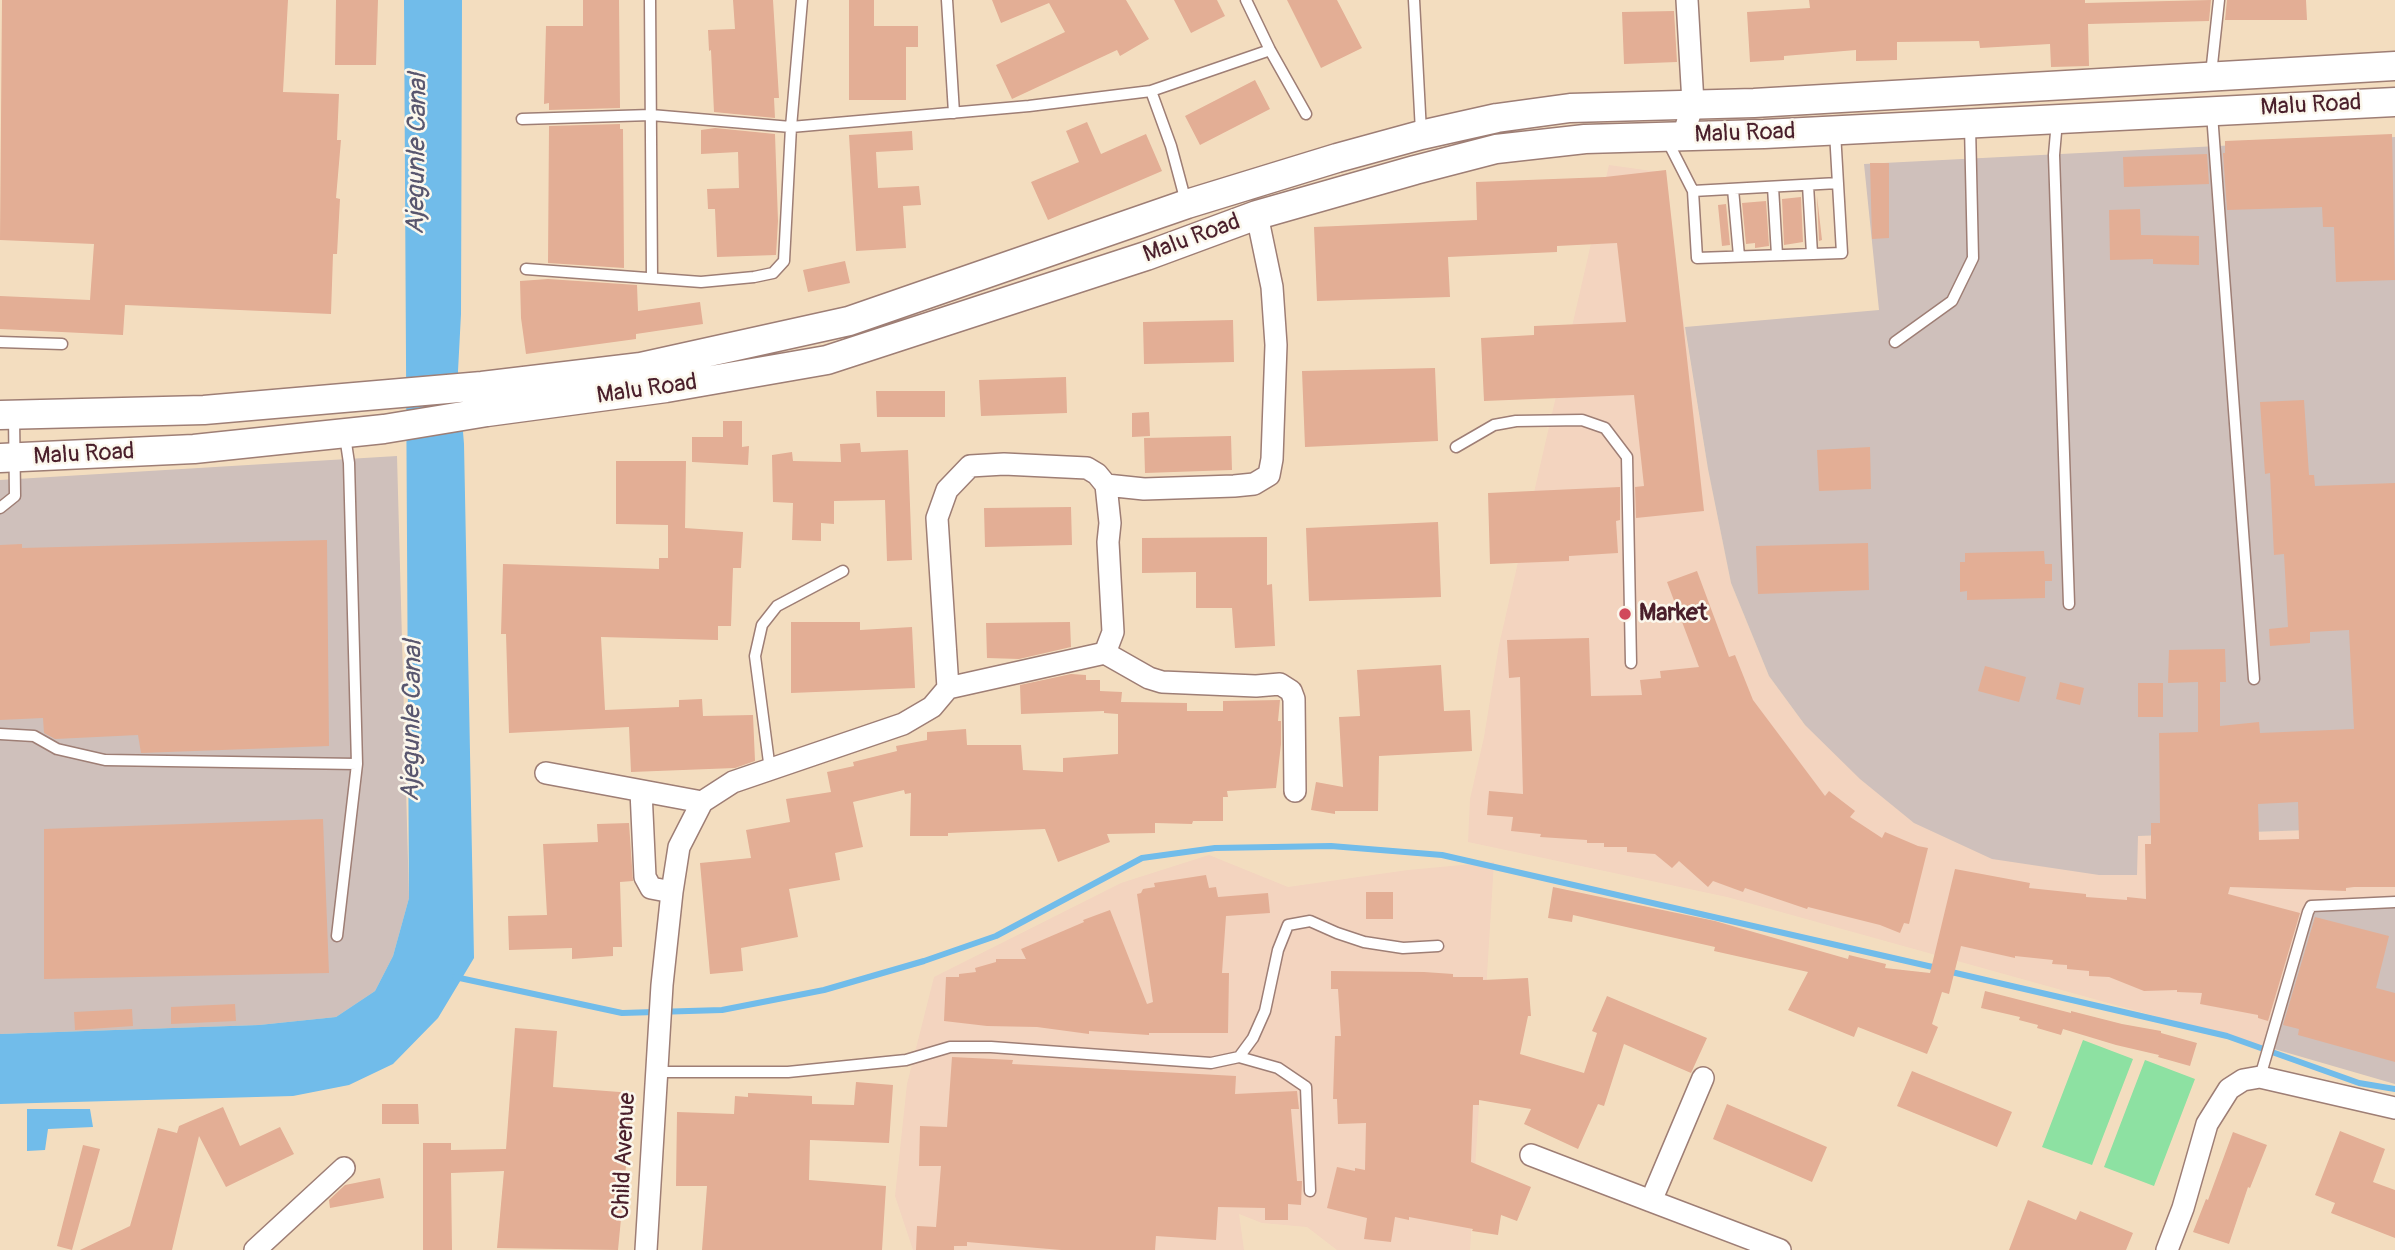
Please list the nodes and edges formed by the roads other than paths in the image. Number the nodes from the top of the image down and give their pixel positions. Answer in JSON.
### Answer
{"nodes":[{"id":1,"x":650,"y":0,"type":"edge"},
{"id":2,"x":802,"y":0,"type":"edge"},
{"id":3,"x":947,"y":0,"type":"edge"},
{"id":4,"x":1246,"y":0,"type":"edge"},
{"id":5,"x":1414,"y":0,"type":"edge"},
{"id":6,"x":1687,"y":0,"type":"edge"},
{"id":7,"x":2219,"y":0,"type":"edge"},
{"id":8,"x":1270,"y":50,"type":"junction"},
{"id":9,"x":2395,"y":66,"type":"edge"},
{"id":10,"x":2211,"y":76,"type":"junction"},
{"id":11,"x":1151,"y":91,"type":"junction"},
{"id":12,"x":2395,"y":102,"type":"edge"},
{"id":13,"x":1693,"y":103,"type":"junction"},
{"id":14,"x":2212,"y":111,"type":"junction"},
{"id":15,"x":954,"y":113,"type":"junction"},
{"id":16,"x":1306,"y":114,"type":"dead end"},
{"id":17,"x":651,"y":115,"type":"junction"},
{"id":18,"x":522,"y":119,"type":"dead end"},
{"id":19,"x":2057,"y":119,"type":"junction"},
{"id":20,"x":1970,"y":124,"type":"junction"},
{"id":21,"x":791,"y":127,"type":"junction"},
{"id":22,"x":1835,"y":130,"type":"junction"},
{"id":23,"x":1421,"y":135,"type":"junction"},
{"id":24,"x":1674,"y":137,"type":"junction"},
{"id":25,"x":1838,"y":183,"type":"junction"},
{"id":26,"x":1808,"y":185,"type":"junction"},
{"id":27,"x":1773,"y":187,"type":"junction"},
{"id":28,"x":1733,"y":189,"type":"junction"},
{"id":29,"x":1693,"y":191,"type":"junction"},
{"id":30,"x":1187,"y":204,"type":"junction"},
{"id":31,"x":1257,"y":215,"type":"junction"},
{"id":32,"x":1131,"y":224,"type":"junction"},
{"id":33,"x":1812,"y":254,"type":"junction"},
{"id":34,"x":1777,"y":255,"type":"junction"},
{"id":35,"x":1146,"y":256,"type":"junction"},
{"id":36,"x":1739,"y":256,"type":"junction"},
{"id":37,"x":526,"y":269,"type":"dead end"},
{"id":38,"x":652,"y":277,"type":"junction"},
{"id":39,"x":0,"y":342,"type":"edge"},
{"id":40,"x":1895,"y":342,"type":"dead end"},
{"id":41,"x":62,"y":344,"type":"dead end"},
{"id":42,"x":484,"y":399,"type":"junction"},
{"id":43,"x":7,"y":415,"type":"edge"},
{"id":44,"x":344,"y":433,"type":"junction"},
{"id":45,"x":1456,"y":447,"type":"dead end"},
{"id":46,"x":7,"y":458,"type":"edge"},
{"id":47,"x":1106,"y":485,"type":"junction"},
{"id":48,"x":0,"y":508,"type":"edge"},
{"id":49,"x":843,"y":570,"type":"dead end"},
{"id":50,"x":2069,"y":604,"type":"dead end"},
{"id":51,"x":1105,"y":653,"type":"junction"},
{"id":52,"x":1631,"y":663,"type":"dead end"},
{"id":53,"x":2254,"y":679,"type":"dead end"},
{"id":54,"x":948,"y":688,"type":"junction"},
{"id":55,"x":0,"y":734,"type":"edge"},
{"id":56,"x":356,"y":764,"type":"junction"},
{"id":57,"x":770,"y":770,"type":"junction"},
{"id":58,"x":546,"y":773,"type":"dead end"},
{"id":59,"x":641,"y":792,"type":"junction"},
{"id":60,"x":1295,"y":792,"type":"dead end"},
{"id":61,"x":702,"y":802,"type":"junction"},
{"id":62,"x":672,"y":892,"type":"junction"},
{"id":63,"x":2395,"y":902,"type":"edge"},
{"id":64,"x":337,"y":936,"type":"dead end"},
{"id":65,"x":1438,"y":946,"type":"dead end"},
{"id":66,"x":1238,"y":1057,"type":"junction"},
{"id":67,"x":656,"y":1068,"type":"junction"},
{"id":68,"x":2262,"y":1069,"type":"junction"},
{"id":69,"x":1703,"y":1079,"type":"dead end"},
{"id":70,"x":2395,"y":1108,"type":"edge"},
{"id":71,"x":1531,"y":1155,"type":"dead end"},
{"id":72,"x":344,"y":1168,"type":"dead end"},
{"id":73,"x":1310,"y":1191,"type":"dead end"},
{"id":74,"x":1651,"y":1201,"type":"junction"},
{"id":75,"x":255,"y":1250,"type":"edge"},
{"id":76,"x":646,"y":1250,"type":"edge"},
{"id":77,"x":1780,"y":1250,"type":"edge"},
{"id":78,"x":2167,"y":1250,"type":"edge"}],
"edges":[{"from":1,"to":17,"type":"lane"},
{"from":2,"to":21,"type":"lane"},
{"from":3,"to":15,"type":"lane"},
{"from":4,"to":8,"type":"lane"},
{"from":5,"to":23,"type":"lane"},
{"from":6,"to":13,"type":"street"},
{"from":7,"to":10,"type":"lane"},
{"from":8,"to":11,"type":"lane"},
{"from":8,"to":16,"type":"lane"},
{"from":9,"to":10,"type":"main road","name":"Malu Road"},
{"from":10,"to":13,"type":"main road","name":"Malu Road"},
{"from":11,"to":15,"type":"lane"},
{"from":11,"to":30,"type":"lane"},
{"from":12,"to":14,"type":"main road","name":"Malu Road"},
{"from":13,"to":23,"type":"main road","name":"Malu Road"},
{"from":13,"to":24,"type":"street"},
{"from":14,"to":19,"type":"main road","name":"Malu Road"},
{"from":14,"to":53,"type":"lane"},
{"from":15,"to":21,"type":"lane"},
{"from":17,"to":18,"type":"lane"},
{"from":17,"to":21,"type":"lane"},
{"from":17,"to":38,"type":"lane"},
{"from":19,"to":20,"type":"main road","name":"Malu Road"},
{"from":19,"to":50,"type":"lane"},
{"from":20,"to":22,"type":"main road","name":"Malu Road"},
{"from":20,"to":40,"type":"lane"},
{"from":21,"to":38,"type":"lane"},
{"from":22,"to":24,"type":"main road","name":"Malu Road"},
{"from":22,"to":25,"type":"lane"},
{"from":23,"to":30,"type":"main road","name":"Malu Road"},
{"from":24,"to":29,"type":"lane"},
{"from":24,"to":31,"type":"main road","name":"Malu Road"},
{"from":25,"to":26,"type":"lane"},
{"from":25,"to":33,"type":"lane"},
{"from":26,"to":27,"type":"lane"},
{"from":26,"to":33,"type":"lane"},
{"from":27,"to":28,"type":"lane"},
{"from":27,"to":34,"type":"lane"},
{"from":28,"to":29,"type":"lane"},
{"from":28,"to":36,"type":"lane"},
{"from":29,"to":36,"type":"lane"},
{"from":30,"to":32,"type":"main road","name":"Malu Road"},
{"from":31,"to":35,"type":"main road","name":"Malu Road"},
{"from":31,"to":47,"type":"street"},
{"from":32,"to":35,"type":"main road"},
{"from":32,"to":42,"type":"main road","name":"Malu Road"},
{"from":33,"to":34,"type":"lane"},
{"from":34,"to":36,"type":"lane"},
{"from":35,"to":42,"type":"main road","name":"Malu Road"},
{"from":37,"to":38,"type":"lane"},
{"from":39,"to":41,"type":"lane"},
{"from":42,"to":43,"type":"main road","name":"Malu Road"},
{"from":42,"to":44,"type":"main road","name":"Malu Road"},
{"from":43,"to":46,"type":"lane"},
{"from":44,"to":46,"type":"main road","name":"Malu Road"},
{"from":44,"to":56,"type":"lane"},
{"from":45,"to":52,"type":"lane"},
{"from":46,"to":48,"type":"lane"},
{"from":47,"to":51,"type":"street"},
{"from":47,"to":54,"type":"street"},
{"from":49,"to":57,"type":"lane"},
{"from":51,"to":54,"type":"street"},
{"from":51,"to":60,"type":"street"},
{"from":54,"to":57,"type":"street"},
{"from":55,"to":56,"type":"lane"},
{"from":56,"to":64,"type":"lane"},
{"from":57,"to":61,"type":"street"},
{"from":58,"to":59,"type":"street"},
{"from":59,"to":61,"type":"street"},
{"from":59,"to":62,"type":"street"},
{"from":61,"to":62,"type":"street","name":"Child Avenue"},
{"from":62,"to":67,"type":"street","name":"Child Avenue"},
{"from":63,"to":68,"type":"lane"},
{"from":65,"to":66,"type":"lane"},
{"from":66,"to":67,"type":"lane"},
{"from":66,"to":73,"type":"lane"},
{"from":67,"to":76,"type":"street","name":"Child Avenue"},
{"from":68,"to":70,"type":"street"},
{"from":68,"to":78,"type":"street"},
{"from":69,"to":74,"type":"street"},
{"from":71,"to":74,"type":"street"},
{"from":72,"to":75,"type":"street"},
{"from":74,"to":77,"type":"street"}]}
